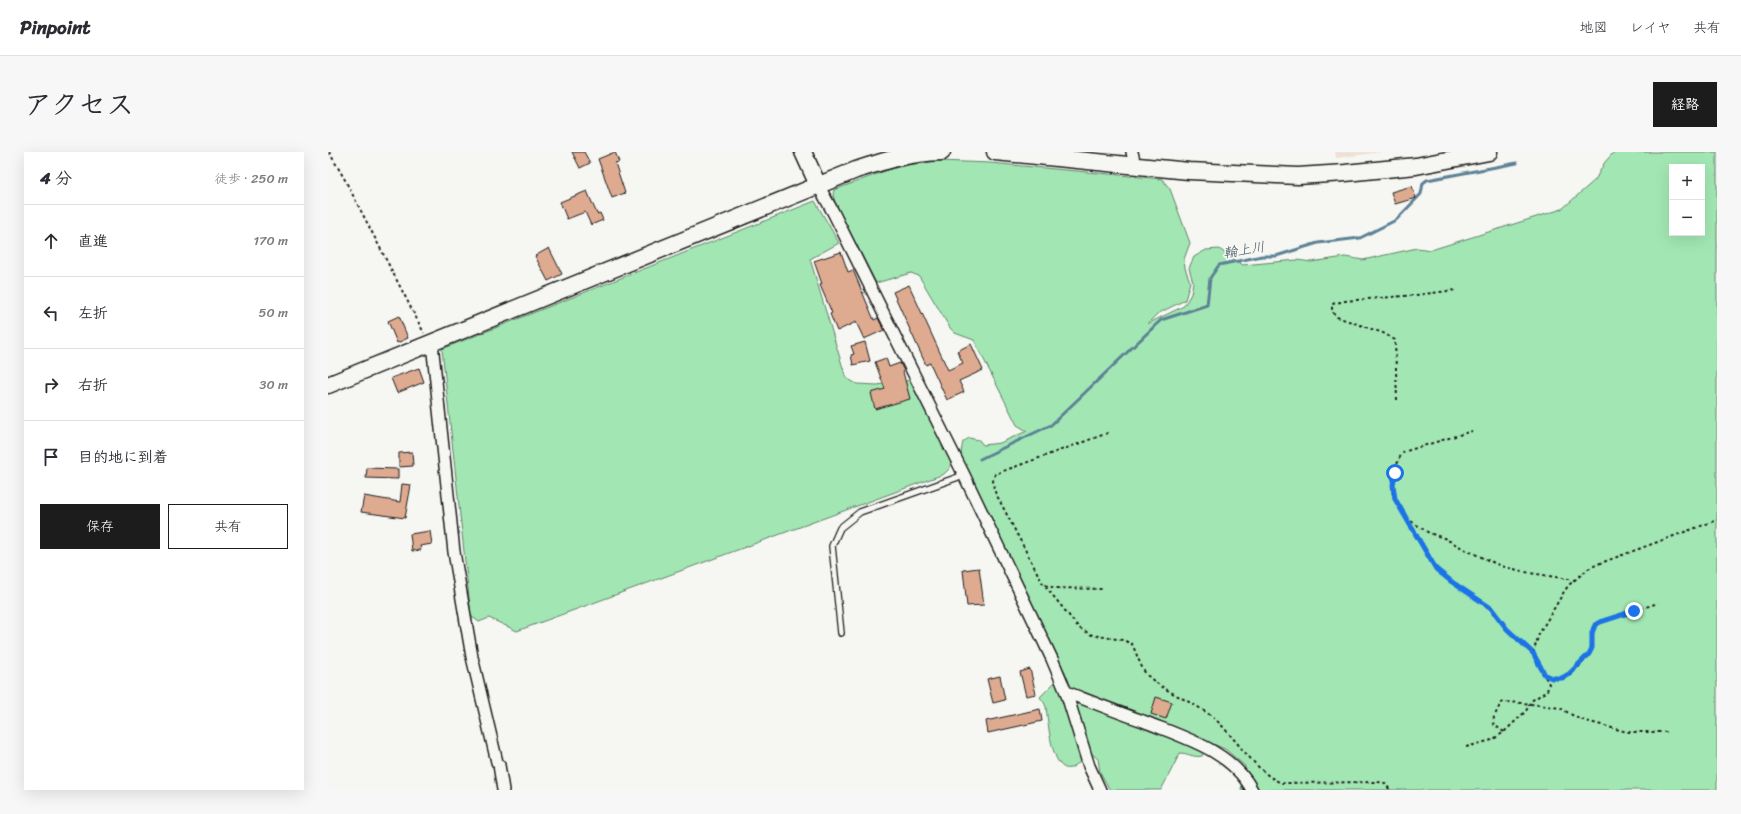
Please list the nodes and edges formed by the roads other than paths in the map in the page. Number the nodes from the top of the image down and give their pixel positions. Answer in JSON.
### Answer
{"nodes":[{"id":1,"x":802,"y":152,"type":"edge"},
{"id":2,"x":942,"y":152,"type":"edge"},
{"id":3,"x":996,"y":152,"type":"edge"},
{"id":4,"x":1489,"y":152,"type":"edge"},
{"id":5,"x":1133,"y":159,"type":"edge"},
{"id":6,"x":818,"y":185,"type":"junction"},
{"id":7,"x":432,"y":343,"type":"junction"},
{"id":8,"x":328,"y":385,"type":"edge"},
{"id":9,"x":964,"y":475,"type":"junction"},
{"id":10,"x":841,"y":633,"type":"dead end"},
{"id":11,"x":1066,"y":692,"type":"junction"},
{"id":12,"x":503,"y":790,"type":"edge"},
{"id":13,"x":1100,"y":790,"type":"edge"},
{"id":14,"x":1252,"y":790,"type":"edge"}],
"edges":[{"from":1,"to":6,"type":"street"},
{"from":2,"to":6,"type":"street"},
{"from":3,"to":5,"type":"street"},
{"from":4,"to":5,"type":"street"},
{"from":6,"to":7,"type":"street"},
{"from":6,"to":9,"type":"street"},
{"from":7,"to":8,"type":"street"},
{"from":7,"to":12,"type":"street"},
{"from":9,"to":10,"type":"lane"},
{"from":9,"to":11,"type":"street"},
{"from":11,"to":13,"type":"street"},
{"from":11,"to":14,"type":"street"}]}
